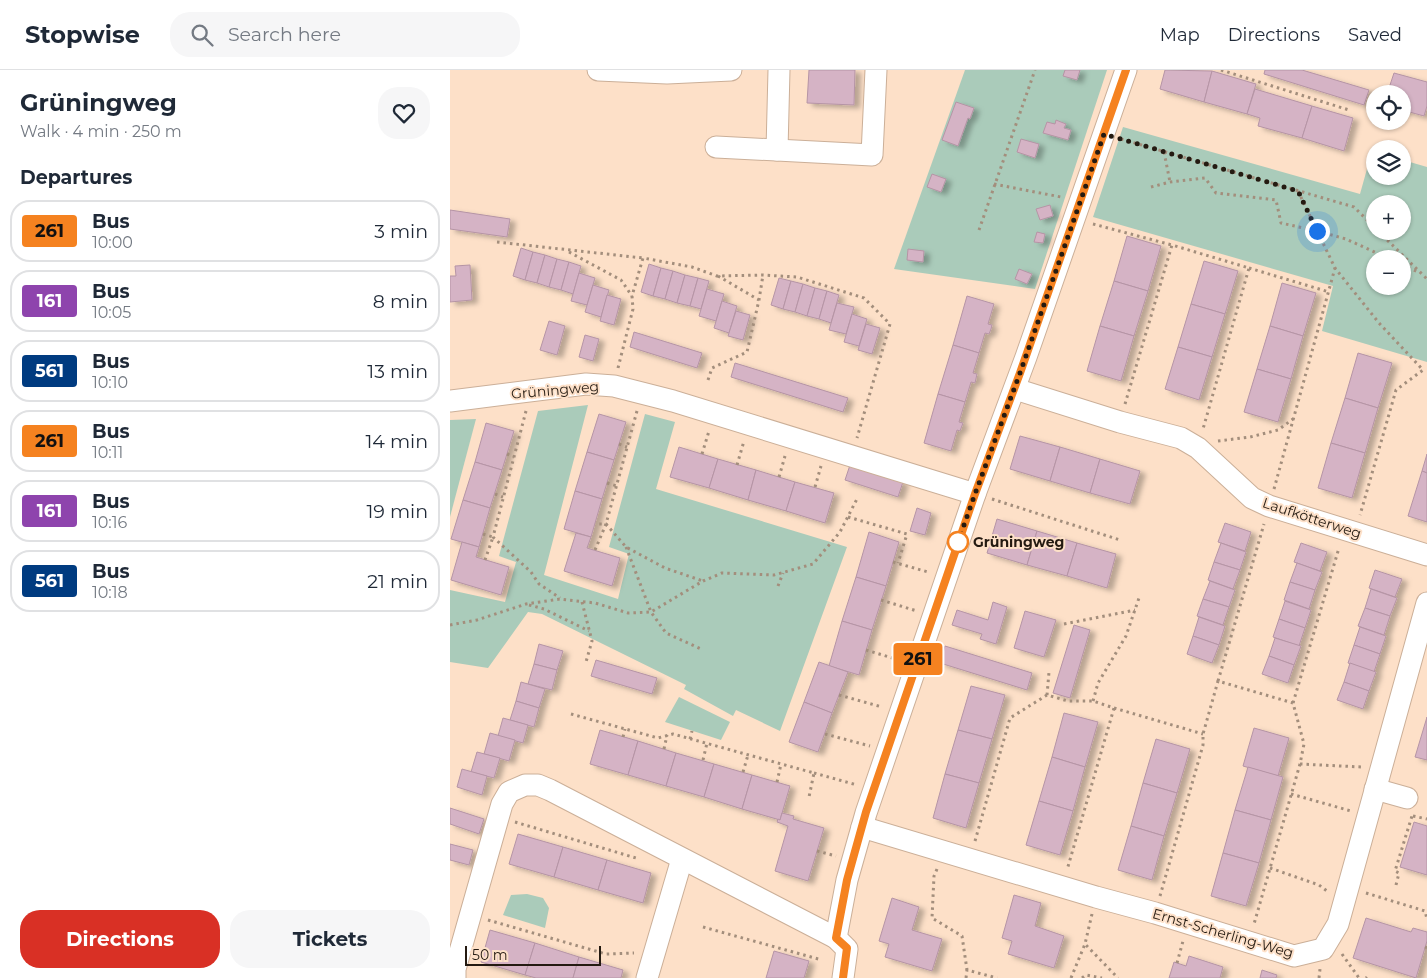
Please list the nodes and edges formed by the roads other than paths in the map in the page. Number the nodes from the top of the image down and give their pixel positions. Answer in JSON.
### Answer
{"nodes":[{"id":1,"x":598,"y":70,"type":"edge"},
{"id":2,"x":731,"y":70,"type":"edge"},
{"id":3,"x":779,"y":70,"type":"edge"},
{"id":4,"x":876,"y":70,"type":"edge"},
{"id":5,"x":1126,"y":70,"type":"edge"},
{"id":6,"x":716,"y":147,"type":"dead end"},
{"id":7,"x":777,"y":150,"type":"junction"},
{"id":8,"x":1015,"y":389,"type":"junction"},
{"id":9,"x":450,"y":401,"type":"edge"},
{"id":10,"x":975,"y":494,"type":"junction"},
{"id":11,"x":1427,"y":555,"type":"edge"},
{"id":12,"x":1427,"y":603,"type":"edge"},
{"id":13,"x":1375,"y":789,"type":"junction"},
{"id":14,"x":1410,"y":807,"type":"road end"},
{"id":15,"x":862,"y":826,"type":"junction"},
{"id":16,"x":682,"y":859,"type":"junction"},
{"id":17,"x":836,"y":938,"type":"junction"},
{"id":18,"x":456,"y":978,"type":"edge"},
{"id":19,"x":647,"y":978,"type":"edge"},
{"id":20,"x":843,"y":978,"type":"edge"}],
"edges":[{"from":1,"to":2,"type":"street"},
{"from":3,"to":7,"type":"street"},
{"from":4,"to":7,"type":"street"},
{"from":5,"to":8,"type":"street"},
{"from":6,"to":7,"type":"street"},
{"from":8,"to":10,"type":"street"},
{"from":8,"to":11,"type":"street","name":"Laufkötterweg"},
{"from":9,"to":10,"type":"street","name":"Grüningweg"},
{"from":10,"to":15,"type":"street"},
{"from":12,"to":13,"type":"street","name":"Ernst-Scherling-Weg"},
{"from":13,"to":14,"type":"street"},
{"from":13,"to":15,"type":"street","name":"Ernst-Scherling-Weg"},
{"from":15,"to":17,"type":"street"},
{"from":16,"to":17,"type":"street"},
{"from":16,"to":18,"type":"street"},
{"from":16,"to":19,"type":"street"},
{"from":17,"to":20,"type":"street"}]}
